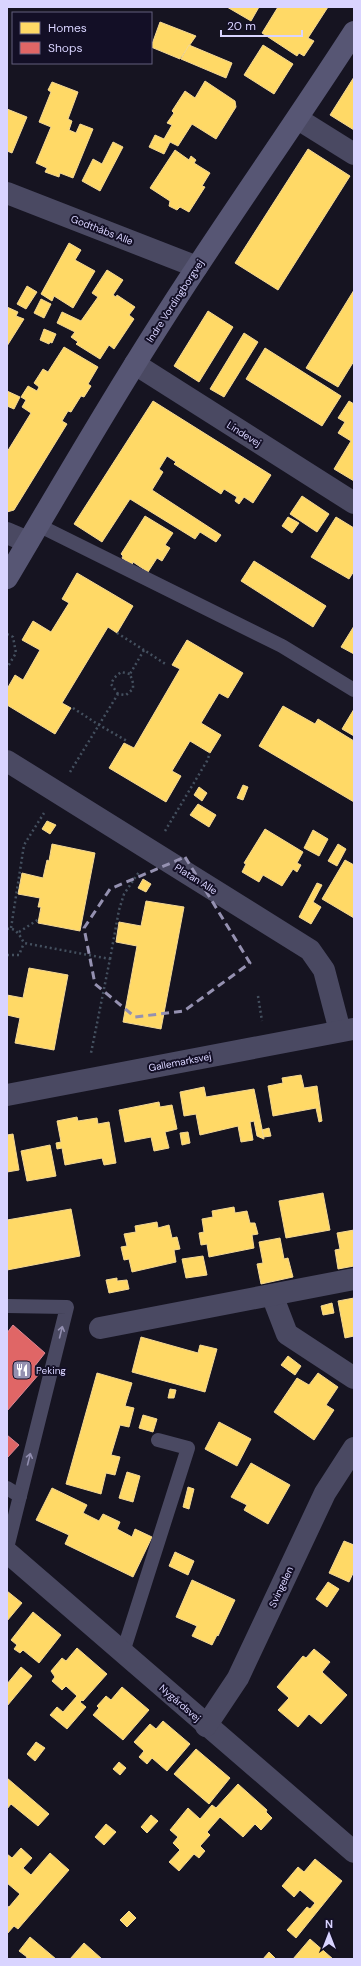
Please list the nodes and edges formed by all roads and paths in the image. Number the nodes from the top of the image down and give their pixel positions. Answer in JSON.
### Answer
{"nodes":[{"id":1,"x":354,"y":32,"type":"edge"},
{"id":2,"x":298,"y":119,"type":"junction"},
{"id":3,"x":354,"y":154,"type":"edge"},
{"id":4,"x":7,"y":193,"type":"edge"},
{"id":5,"x":197,"y":267,"type":"junction"},
{"id":6,"x":135,"y":364,"type":"junction"},
{"id":7,"x":354,"y":503,"type":"edge"},
{"id":8,"x":7,"y":533,"type":"edge"},
{"id":9,"x":33,"y":534,"type":"junction"},
{"id":10,"x":7,"y":578,"type":"edge"},
{"id":11,"x":117,"y":633,"type":"dead end"},
{"id":12,"x":7,"y":634,"type":"edge"},
{"id":13,"x":144,"y":650,"type":"junction"},
{"id":14,"x":167,"y":665,"type":"dead end"},
{"id":15,"x":7,"y":668,"type":"edge"},
{"id":16,"x":130,"y":674,"type":"junction"},
{"id":17,"x":354,"y":690,"type":"edge"},
{"id":18,"x":118,"y":694,"type":"junction"},
{"id":19,"x":73,"y":708,"type":"dead end"},
{"id":20,"x":99,"y":725,"type":"junction"},
{"id":21,"x":127,"y":741,"type":"dead end"},
{"id":22,"x":7,"y":761,"type":"edge"},
{"id":23,"x":58,"y":793,"type":"junction"},
{"id":24,"x":39,"y":919,"type":"dead end"},
{"id":25,"x":9,"y":928,"type":"edge"},
{"id":26,"x":19,"y":932,"type":"junction"},
{"id":27,"x":24,"y":943,"type":"junction"},
{"id":28,"x":7,"y":955,"type":"edge"},
{"id":29,"x":347,"y":1030,"type":"edge"},
{"id":30,"x":98,"y":1078,"type":"junction"},
{"id":31,"x":7,"y":1095,"type":"edge"},
{"id":32,"x":354,"y":1279,"type":"edge"},
{"id":33,"x":272,"y":1295,"type":"junction"},
{"id":34,"x":7,"y":1306,"type":"edge"},
{"id":35,"x":100,"y":1328,"type":"dead end"},
{"id":36,"x":354,"y":1378,"type":"edge"},
{"id":37,"x":158,"y":1440,"type":"dead end"},
{"id":38,"x":354,"y":1448,"type":"edge"},
{"id":39,"x":7,"y":1488,"type":"edge"},
{"id":40,"x":20,"y":1496,"type":"junction"},
{"id":41,"x":7,"y":1548,"type":"edge"},
{"id":42,"x":7,"y":1552,"type":"edge"},
{"id":43,"x":122,"y":1652,"type":"junction"},
{"id":44,"x":206,"y":1726,"type":"junction"},
{"id":45,"x":354,"y":1852,"type":"edge"}],
"edges":[{"from":1,"to":2,"type":"main road","name":"Indre Vordingborgvej"},
{"from":2,"to":3,"type":"street"},
{"from":2,"to":5,"type":"main road","name":"Indre Vordingborgvej"},
{"from":4,"to":5,"type":"street","name":"Godthåbs Alle"},
{"from":5,"to":6,"type":"main road","name":"Indre Vordingborgvej"},
{"from":6,"to":7,"type":"street","name":"Lindevej"},
{"from":6,"to":9,"type":"main road","name":"Indre Vordingborgvej"},
{"from":8,"to":9,"type":"street"},
{"from":9,"to":10,"type":"main road","name":"Indre Vordingborgvej"},
{"from":9,"to":17,"type":"lane"},
{"from":11,"to":13,"type":"path"},
{"from":12,"to":15,"type":"path"},
{"from":13,"to":14,"type":"path"},
{"from":13,"to":16,"type":"path"},
{"from":16,"to":18,"type":"path"},
{"from":16,"to":18,"type":"path"},
{"from":18,"to":20,"type":"path"},
{"from":19,"to":20,"type":"path"},
{"from":20,"to":21,"type":"path"},
{"from":20,"to":23,"type":"path"},
{"from":22,"to":23,"type":"street","name":"Platan Alle"},
{"from":23,"to":25,"type":"path"},
{"from":23,"to":29,"type":"street","name":"Platan Alle"},
{"from":24,"to":26,"type":"path"},
{"from":25,"to":26,"type":"path"},
{"from":26,"to":27,"type":"path"},
{"from":27,"to":28,"type":"path"},
{"from":27,"to":30,"type":"path"},
{"from":29,"to":30,"type":"street","name":"Gallemarksvej"},
{"from":30,"to":31,"type":"street","name":"Gallemarksvej"},
{"from":32,"to":33,"type":"street"},
{"from":33,"to":35,"type":"street"},
{"from":33,"to":36,"type":"street"},
{"from":40,"to":34,"type":"lane","one_way":true},
{"from":37,"to":43,"type":"lane"},
{"from":38,"to":44,"type":"street","name":"Svingelen"},
{"from":39,"to":40,"type":"lane"},
{"from":40,"to":41,"type":"lane"},
{"from":42,"to":43,"type":"street","name":"Nygårdsvej"},
{"from":43,"to":44,"type":"street","name":"Nygårdsvej"},
{"from":44,"to":45,"type":"street","name":"Nygårdsvej"}]}
